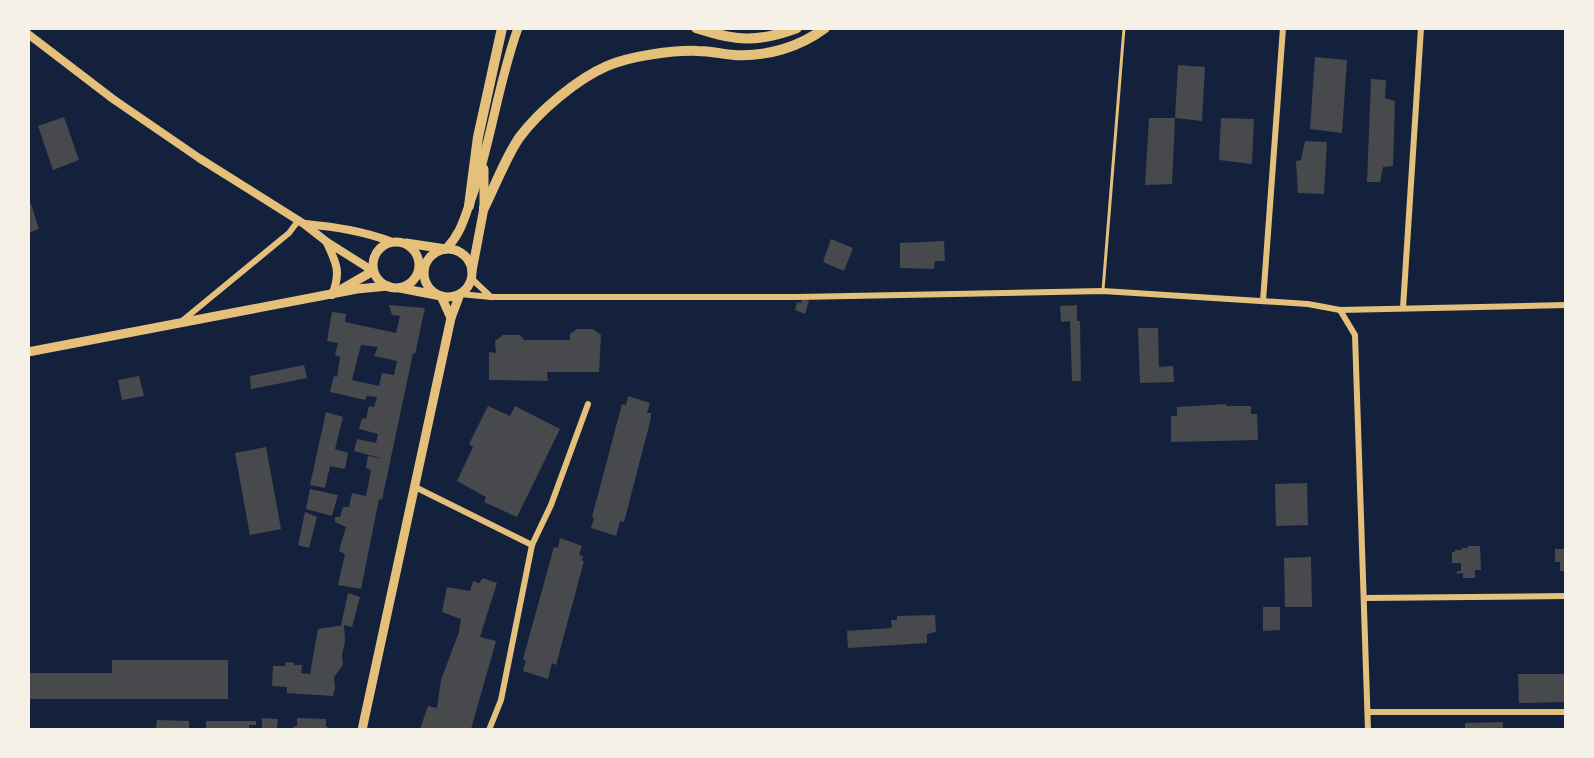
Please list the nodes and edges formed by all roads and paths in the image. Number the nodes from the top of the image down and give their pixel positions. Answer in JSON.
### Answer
{"nodes":[{"id":1,"x":502,"y":28,"type":"edge"},
{"id":2,"x":518,"y":28,"type":"edge"},
{"id":3,"x":696,"y":28,"type":"edge"},
{"id":4,"x":797,"y":28,"type":"edge"},
{"id":5,"x":825,"y":28,"type":"edge"},
{"id":6,"x":1124,"y":28,"type":"edge"},
{"id":7,"x":1283,"y":28,"type":"edge"},
{"id":8,"x":1421,"y":28,"type":"edge"},
{"id":9,"x":28,"y":34,"type":"edge"},
{"id":10,"x":484,"y":162,"type":"junction"},
{"id":11,"x":469,"y":206,"type":"junction"},
{"id":12,"x":484,"y":208,"type":"junction"},
{"id":13,"x":301,"y":223,"type":"junction"},
{"id":14,"x":327,"y":242,"type":"junction"},
{"id":15,"x":392,"y":242,"type":"junction"},
{"id":16,"x":406,"y":243,"type":"junction"},
{"id":17,"x":446,"y":249,"type":"junction"},
{"id":18,"x":373,"y":271,"type":"junction"},
{"id":19,"x":472,"y":275,"type":"junction"},
{"id":20,"x":393,"y":287,"type":"junction"},
{"id":21,"x":1103,"y":291,"type":"junction"},
{"id":22,"x":460,"y":294,"type":"junction"},
{"id":23,"x":333,"y":295,"type":"junction"},
{"id":24,"x":441,"y":296,"type":"junction"},
{"id":25,"x":491,"y":297,"type":"junction"},
{"id":26,"x":1263,"y":301,"type":"junction"},
{"id":27,"x":1566,"y":304,"type":"edge"},
{"id":28,"x":1403,"y":308,"type":"junction"},
{"id":29,"x":1340,"y":310,"type":"junction"},
{"id":30,"x":451,"y":318,"type":"junction"},
{"id":31,"x":179,"y":323,"type":"junction"},
{"id":32,"x":28,"y":352,"type":"edge"},
{"id":33,"x":588,"y":404,"type":"dead end"},
{"id":34,"x":415,"y":487,"type":"junction"},
{"id":35,"x":532,"y":546,"type":"junction"},
{"id":36,"x":1566,"y":596,"type":"edge"},
{"id":37,"x":1364,"y":598,"type":"junction"},
{"id":38,"x":1368,"y":712,"type":"junction"},
{"id":39,"x":1566,"y":712,"type":"edge"},
{"id":40,"x":362,"y":729,"type":"edge"},
{"id":41,"x":489,"y":729,"type":"edge"},
{"id":42,"x":1368,"y":729,"type":"edge"}],
"edges":[{"from":1,"to":11,"type":"highway"},
{"from":2,"to":10,"type":"main road"},
{"from":3,"to":4,"type":"highway"},
{"from":5,"to":12,"type":"highway"},
{"from":6,"to":21,"type":"lane"},
{"from":7,"to":26,"type":"street"},
{"from":8,"to":28,"type":"street"},
{"from":9,"to":13,"type":"street"},
{"from":10,"to":11,"type":"main road"},
{"from":10,"to":12,"type":"main road"},
{"from":11,"to":17,"type":"main road"},
{"from":12,"to":19,"type":"main road"},
{"from":13,"to":14,"type":"street"},
{"from":13,"to":15,"type":"street"},
{"from":13,"to":31,"type":"street"},
{"from":14,"to":18,"type":"street"},
{"from":14,"to":23,"type":"street"},
{"from":15,"to":16,"type":"main road"},
{"from":15,"to":18,"type":"main road"},
{"from":16,"to":17,"type":"main road"},
{"from":16,"to":20,"type":"main road"},
{"from":17,"to":19,"type":"main road"},
{"from":17,"to":24,"type":"main road"},
{"from":18,"to":20,"type":"main road"},
{"from":18,"to":23,"type":"main road"},
{"from":19,"to":22,"type":"main road"},
{"from":19,"to":25,"type":"street"},
{"from":20,"to":23,"type":"main road"},
{"from":20,"to":24,"type":"main road"},
{"from":21,"to":25,"type":"street"},
{"from":21,"to":26,"type":"street"},
{"from":22,"to":24,"type":"main road"},
{"from":22,"to":25,"type":"street"},
{"from":22,"to":30,"type":"main road"},
{"from":23,"to":31,"type":"main road"},
{"from":24,"to":30,"type":"main road"},
{"from":26,"to":29,"type":"street"},
{"from":27,"to":28,"type":"street"},
{"from":28,"to":29,"type":"street"},
{"from":29,"to":37,"type":"street"},
{"from":30,"to":34,"type":"main road"},
{"from":31,"to":32,"type":"main road"},
{"from":33,"to":35,"type":"street"},
{"from":34,"to":35,"type":"street"},
{"from":34,"to":40,"type":"main road"},
{"from":35,"to":41,"type":"street"},
{"from":36,"to":37,"type":"street"},
{"from":37,"to":38,"type":"street"},
{"from":38,"to":39,"type":"street"},
{"from":38,"to":42,"type":"street"}]}
